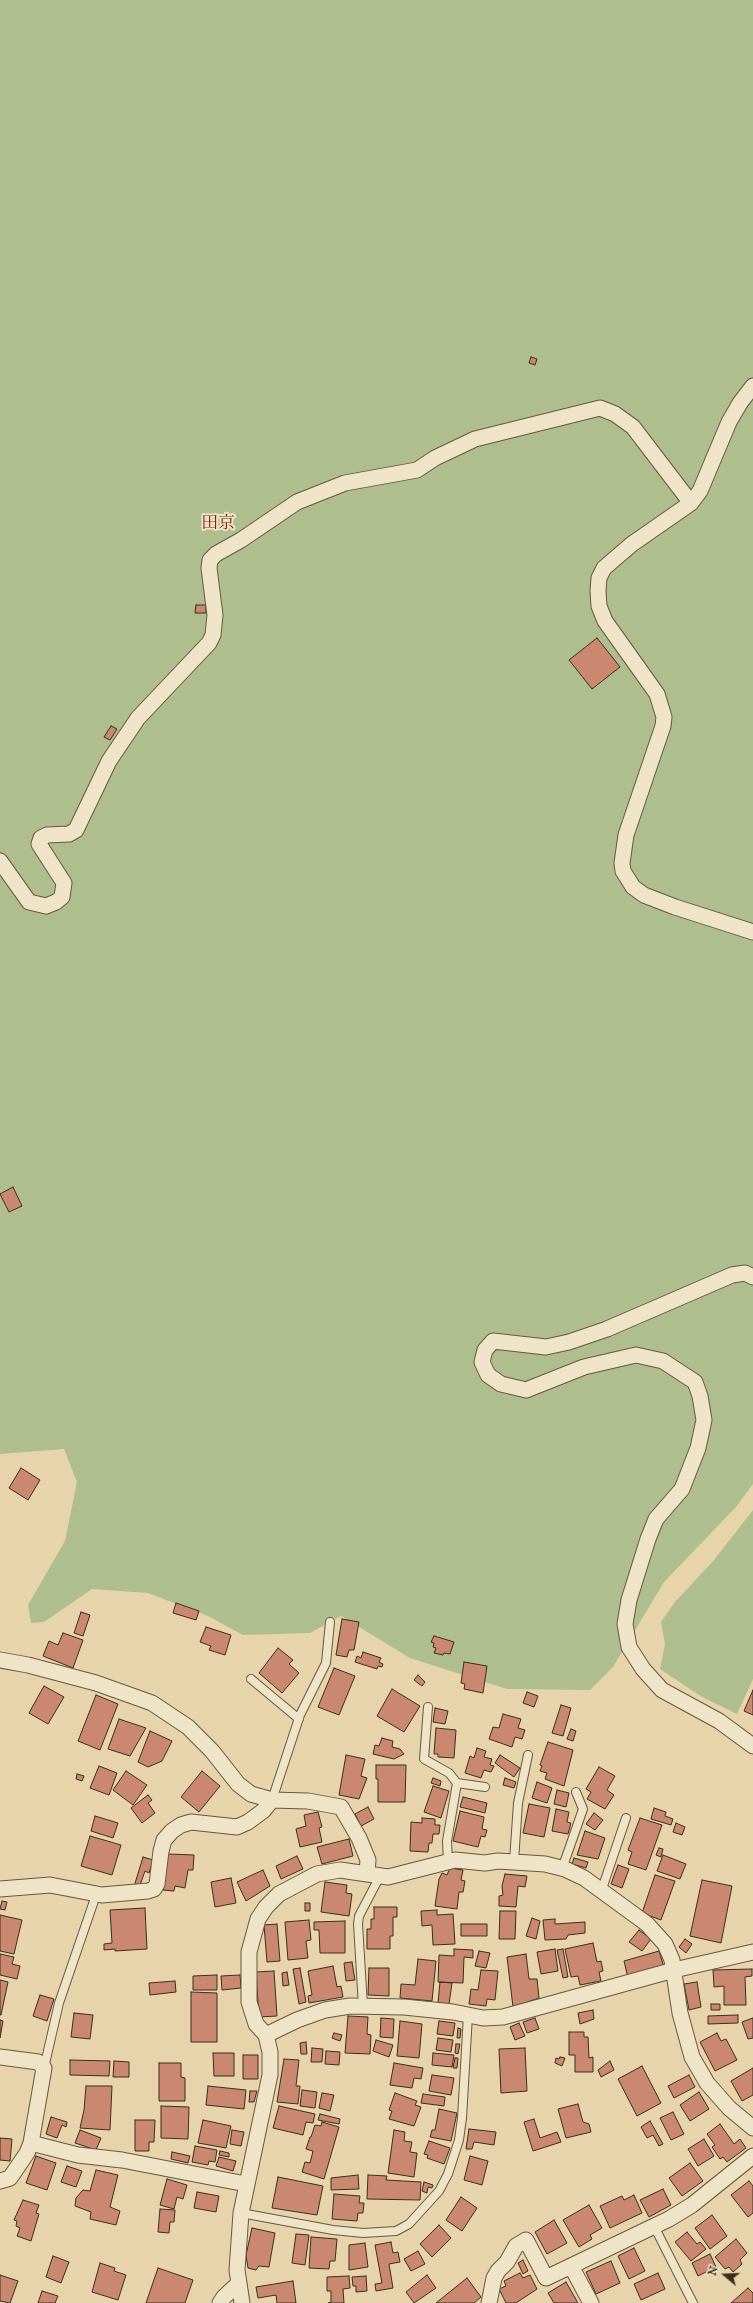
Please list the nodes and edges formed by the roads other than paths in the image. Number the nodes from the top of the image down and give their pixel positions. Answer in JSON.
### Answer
{"nodes":[{"id":1,"x":753,"y":386,"type":"edge"},
{"id":2,"x":691,"y":503,"type":"junction"},
{"id":3,"x":0,"y":861,"type":"edge"},
{"id":4,"x":753,"y":932,"type":"edge"},
{"id":5,"x":753,"y":1277,"type":"edge"},
{"id":6,"x":330,"y":1622,"type":"dead end"},
{"id":7,"x":0,"y":1660,"type":"edge"},
{"id":8,"x":251,"y":1679,"type":"dead end"},
{"id":9,"x":428,"y":1707,"type":"dead end"},
{"id":10,"x":299,"y":1719,"type":"junction"},
{"id":11,"x":753,"y":1746,"type":"edge"},
{"id":12,"x":528,"y":1755,"type":"dead end"},
{"id":13,"x":457,"y":1783,"type":"junction"},
{"id":14,"x":485,"y":1787,"type":"dead end"},
{"id":15,"x":576,"y":1792,"type":"dead end"},
{"id":16,"x":272,"y":1800,"type":"junction"},
{"id":17,"x":626,"y":1818,"type":"dead end"},
{"id":18,"x":514,"y":1861,"type":"junction"},
{"id":19,"x":448,"y":1862,"type":"junction"},
{"id":20,"x":562,"y":1869,"type":"junction"},
{"id":21,"x":374,"y":1874,"type":"junction"},
{"id":22,"x":0,"y":1889,"type":"edge"},
{"id":23,"x":602,"y":1889,"type":"junction"},
{"id":24,"x":96,"y":1894,"type":"junction"},
{"id":25,"x":753,"y":1952,"type":"edge"},
{"id":26,"x":674,"y":1970,"type":"junction"},
{"id":27,"x":363,"y":2006,"type":"junction"},
{"id":28,"x":468,"y":2015,"type":"junction"},
{"id":29,"x":266,"y":2035,"type":"junction"},
{"id":30,"x":0,"y":2057,"type":"edge"},
{"id":31,"x":44,"y":2068,"type":"junction"},
{"id":32,"x":753,"y":2128,"type":"edge"},
{"id":33,"x":31,"y":2143,"type":"junction"},
{"id":34,"x":753,"y":2156,"type":"edge"},
{"id":35,"x":0,"y":2181,"type":"edge"},
{"id":36,"x":246,"y":2184,"type":"junction"},
{"id":37,"x":241,"y":2213,"type":"junction"},
{"id":38,"x":654,"y":2226,"type":"junction"},
{"id":39,"x":572,"y":2266,"type":"junction"},
{"id":40,"x":239,"y":2283,"type":"junction"},
{"id":41,"x":220,"y":2303,"type":"edge"},
{"id":42,"x":242,"y":2303,"type":"edge"},
{"id":43,"x":489,"y":2303,"type":"edge"},
{"id":44,"x":591,"y":2303,"type":"edge"},
{"id":45,"x":693,"y":2303,"type":"edge"}],
"edges":[{"from":1,"to":2,"type":"street"},
{"from":2,"to":3,"type":"street"},
{"from":2,"to":4,"type":"street"},
{"from":5,"to":11,"type":"street"},
{"from":6,"to":10,"type":"lane"},
{"from":7,"to":16,"type":"street"},
{"from":8,"to":10,"type":"lane"},
{"from":9,"to":13,"type":"lane"},
{"from":10,"to":16,"type":"lane"},
{"from":12,"to":18,"type":"lane"},
{"from":13,"to":14,"type":"lane"},
{"from":13,"to":19,"type":"lane"},
{"from":15,"to":20,"type":"lane"},
{"from":16,"to":21,"type":"street"},
{"from":16,"to":24,"type":"street"},
{"from":17,"to":23,"type":"lane"},
{"from":18,"to":19,"type":"street"},
{"from":18,"to":20,"type":"street"},
{"from":19,"to":21,"type":"street"},
{"from":20,"to":23,"type":"street"},
{"from":21,"to":27,"type":"lane"},
{"from":21,"to":29,"type":"street"},
{"from":22,"to":24,"type":"street"},
{"from":23,"to":26,"type":"street"},
{"from":24,"to":31,"type":"lane"},
{"from":25,"to":26,"type":"street"},
{"from":26,"to":28,"type":"street"},
{"from":26,"to":32,"type":"street"},
{"from":27,"to":28,"type":"street"},
{"from":27,"to":29,"type":"street"},
{"from":28,"to":37,"type":"lane"},
{"from":29,"to":36,"type":"street"},
{"from":30,"to":31,"type":"street"},
{"from":31,"to":33,"type":"street"},
{"from":33,"to":35,"type":"street"},
{"from":33,"to":36,"type":"street"},
{"from":34,"to":38,"type":"street"},
{"from":36,"to":37,"type":"street"},
{"from":37,"to":40,"type":"street"},
{"from":38,"to":39,"type":"street"},
{"from":38,"to":45,"type":"lane"},
{"from":39,"to":43,"type":"street"},
{"from":39,"to":44,"type":"street"},
{"from":40,"to":41,"type":"street"},
{"from":40,"to":42,"type":"street"}]}
